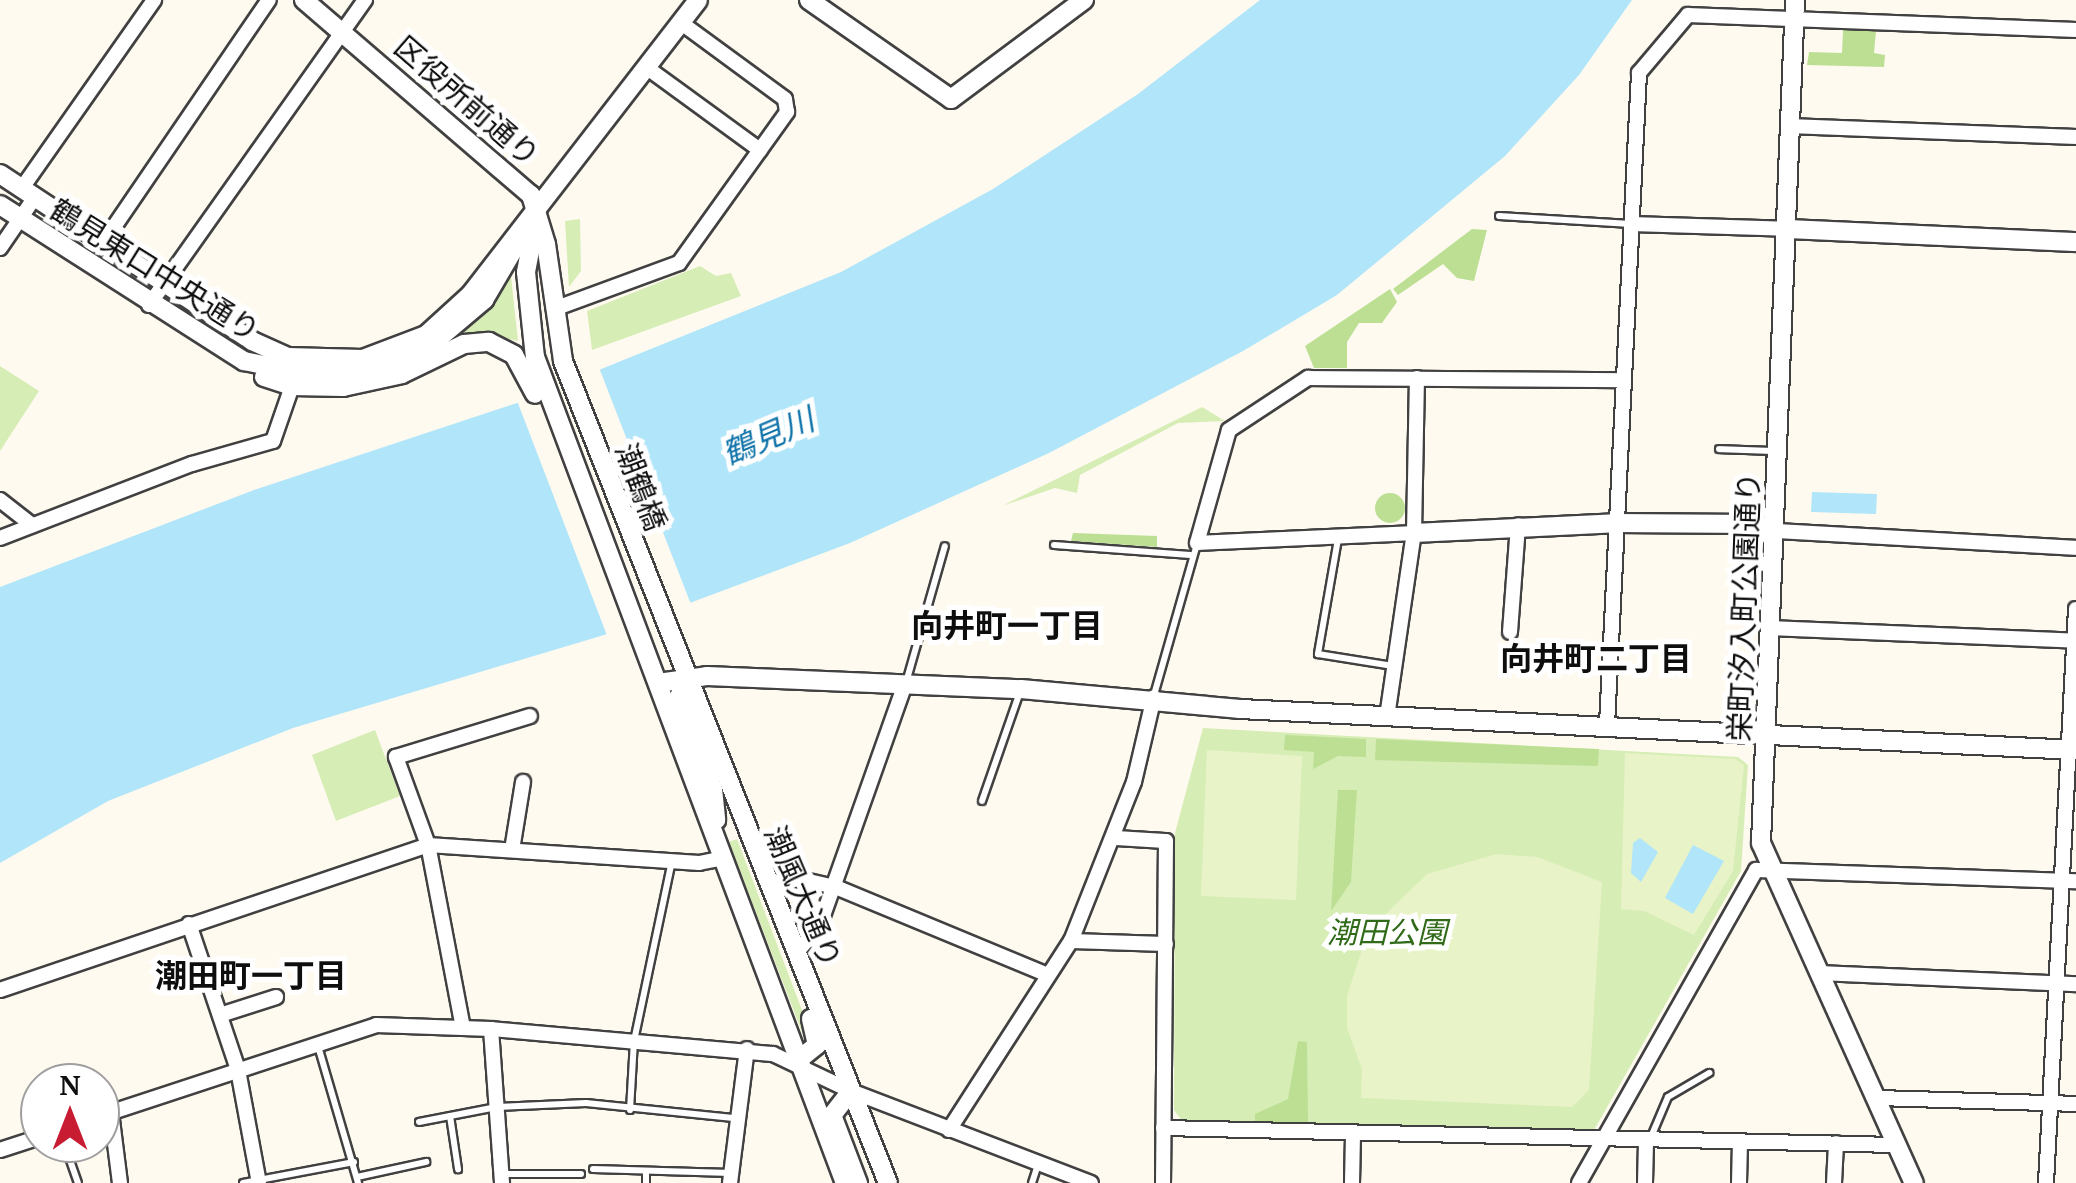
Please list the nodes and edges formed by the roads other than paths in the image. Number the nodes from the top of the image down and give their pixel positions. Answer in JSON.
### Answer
{"nodes":[{"id":1,"x":154,"y":0,"type":"edge"},
{"id":2,"x":269,"y":0,"type":"edge"},
{"id":3,"x":304,"y":0,"type":"edge"},
{"id":4,"x":365,"y":0,"type":"edge"},
{"id":5,"x":698,"y":0,"type":"edge"},
{"id":6,"x":808,"y":0,"type":"edge"},
{"id":7,"x":1084,"y":0,"type":"edge"},
{"id":8,"x":1794,"y":10,"type":"edge"},
{"id":9,"x":680,"y":22,"type":"junction"},
{"id":10,"x":2076,"y":30,"type":"edge"},
{"id":11,"x":342,"y":32,"type":"junction"},
{"id":12,"x":646,"y":68,"type":"junction"},
{"id":13,"x":1790,"y":126,"type":"junction"},
{"id":14,"x":2076,"y":137,"type":"edge"},
{"id":15,"x":760,"y":150,"type":"junction"},
{"id":16,"x":0,"y":174,"type":"edge"},
{"id":17,"x":28,"y":192,"type":"junction"},
{"id":18,"x":0,"y":204,"type":"edge"},
{"id":19,"x":537,"y":213,"type":"junction"},
{"id":20,"x":1499,"y":216,"type":"dead end"},
{"id":21,"x":20,"y":218,"type":"junction"},
{"id":22,"x":1631,"y":224,"type":"junction"},
{"id":23,"x":1786,"y":230,"type":"junction"},
{"id":24,"x":522,"y":232,"type":"junction"},
{"id":25,"x":2076,"y":242,"type":"edge"},
{"id":26,"x":104,"y":243,"type":"junction"},
{"id":27,"x":0,"y":248,"type":"edge"},
{"id":28,"x":164,"y":284,"type":"junction"},
{"id":29,"x":149,"y":304,"type":"junction"},
{"id":30,"x":554,"y":309,"type":"junction"},
{"id":31,"x":244,"y":361,"type":"junction"},
{"id":32,"x":534,"y":374,"type":"junction"},
{"id":33,"x":1417,"y":378,"type":"junction"},
{"id":34,"x":1623,"y":380,"type":"junction"},
{"id":35,"x":292,"y":386,"type":"junction"},
{"id":36,"x":1718,"y":449,"type":"dead end"},
{"id":37,"x":1778,"y":451,"type":"junction"},
{"id":38,"x":0,"y":500,"type":"edge"},
{"id":39,"x":1616,"y":523,"type":"junction"},
{"id":40,"x":32,"y":525,"type":"junction"},
{"id":41,"x":1518,"y":525,"type":"junction"},
{"id":42,"x":1774,"y":531,"type":"junction"},
{"id":43,"x":1414,"y":533,"type":"junction"},
{"id":44,"x":0,"y":538,"type":"edge"},
{"id":45,"x":1338,"y":539,"type":"junction"},
{"id":46,"x":1054,"y":545,"type":"dead end"},
{"id":47,"x":944,"y":546,"type":"dead end"},
{"id":48,"x":2076,"y":548,"type":"edge"},
{"id":49,"x":1194,"y":549,"type":"junction"},
{"id":50,"x":2076,"y":608,"type":"edge"},
{"id":51,"x":1770,"y":628,"type":"junction"},
{"id":52,"x":1510,"y":632,"type":"dead end"},
{"id":53,"x":668,"y":633,"type":"joint"},
{"id":54,"x":639,"y":638,"type":"joint"},
{"id":55,"x":2075,"y":641,"type":"edge"},
{"id":56,"x":1393,"y":666,"type":"junction"},
{"id":57,"x":686,"y":679,"type":"junction"},
{"id":58,"x":658,"y":683,"type":"junction"},
{"id":59,"x":905,"y":684,"type":"junction"},
{"id":60,"x":1021,"y":689,"type":"junction"},
{"id":61,"x":1154,"y":697,"type":"junction"},
{"id":62,"x":530,"y":716,"type":"dead end"},
{"id":63,"x":1387,"y":717,"type":"junction"},
{"id":64,"x":1607,"y":725,"type":"junction"},
{"id":65,"x":1767,"y":734,"type":"junction"},
{"id":66,"x":2072,"y":749,"type":"edge"},
{"id":67,"x":523,"y":782,"type":"dead end"},
{"id":68,"x":982,"y":800,"type":"dead end"},
{"id":69,"x":715,"y":834,"type":"junction"},
{"id":70,"x":1115,"y":838,"type":"junction"},
{"id":71,"x":428,"y":844,"type":"junction"},
{"id":72,"x":512,"y":850,"type":"junction"},
{"id":73,"x":724,"y":858,"type":"junction"},
{"id":74,"x":672,"y":861,"type":"junction"},
{"id":75,"x":1770,"y":866,"type":"junction"},
{"id":76,"x":2069,"y":880,"type":"edge"},
{"id":77,"x":769,"y":883,"type":"junction"},
{"id":78,"x":833,"y":887,"type":"junction"},
{"id":79,"x":189,"y":924,"type":"junction"},
{"id":80,"x":1071,"y":941,"type":"junction"},
{"id":81,"x":1166,"y":944,"type":"junction"},
{"id":82,"x":798,"y":952,"type":"junction"},
{"id":83,"x":1820,"y":972,"type":"junction"},
{"id":84,"x":1048,"y":975,"type":"junction"},
{"id":85,"x":2056,"y":983,"type":"junction"},
{"id":86,"x":2076,"y":984,"type":"edge"},
{"id":87,"x":0,"y":990,"type":"edge"},
{"id":88,"x":276,"y":997,"type":"dead end"},
{"id":89,"x":220,"y":1015,"type":"junction"},
{"id":90,"x":464,"y":1028,"type":"junction"},
{"id":91,"x":490,"y":1029,"type":"junction"},
{"id":92,"x":634,"y":1042,"type":"junction"},
{"id":93,"x":318,"y":1044,"type":"junction"},
{"id":94,"x":747,"y":1049,"type":"junction"},
{"id":95,"x":797,"y":1061,"type":"junction"},
{"id":96,"x":238,"y":1070,"type":"junction"},
{"id":97,"x":1708,"y":1074,"type":"dead end"},
{"id":98,"x":851,"y":1091,"type":"junction"},
{"id":99,"x":1878,"y":1098,"type":"junction"},
{"id":100,"x":2050,"y":1102,"type":"junction"},
{"id":101,"x":2076,"y":1104,"type":"edge"},
{"id":102,"x":497,"y":1107,"type":"junction"},
{"id":103,"x":120,"y":1109,"type":"edge"},
{"id":104,"x":630,"y":1110,"type":"junction"},
{"id":105,"x":450,"y":1116,"type":"junction"},
{"id":106,"x":733,"y":1118,"type":"junction"},
{"id":107,"x":419,"y":1122,"type":"dead end"},
{"id":108,"x":1164,"y":1128,"type":"junction"},
{"id":109,"x":950,"y":1130,"type":"junction"},
{"id":110,"x":1353,"y":1134,"type":"junction"},
{"id":111,"x":1602,"y":1142,"type":"junction"},
{"id":112,"x":1648,"y":1143,"type":"junction"},
{"id":113,"x":1740,"y":1144,"type":"junction"},
{"id":114,"x":1836,"y":1144,"type":"junction"},
{"id":115,"x":1897,"y":1144,"type":"junction"},
{"id":116,"x":354,"y":1162,"type":"junction"},
{"id":117,"x":426,"y":1162,"type":"dead end"},
{"id":118,"x":1038,"y":1164,"type":"junction"},
{"id":119,"x":458,"y":1169,"type":"dead end"},
{"id":120,"x":593,"y":1169,"type":"dead end"},
{"id":121,"x":646,"y":1170,"type":"junction"},
{"id":122,"x":581,"y":1174,"type":"dead end"},
{"id":123,"x":730,"y":1178,"type":"edge"},
{"id":124,"x":502,"y":1179,"type":"edge"},
{"id":125,"x":358,"y":1180,"type":"edge"},
{"id":126,"x":254,"y":1182,"type":"edge"},
{"id":127,"x":646,"y":1183,"type":"edge"},
{"id":128,"x":846,"y":1183,"type":"edge"},
{"id":129,"x":858,"y":1183,"type":"edge"},
{"id":130,"x":888,"y":1183,"type":"edge"},
{"id":131,"x":1032,"y":1183,"type":"edge"},
{"id":132,"x":1091,"y":1183,"type":"edge"},
{"id":133,"x":1163,"y":1183,"type":"edge"},
{"id":134,"x":1352,"y":1183,"type":"edge"},
{"id":135,"x":1579,"y":1183,"type":"edge"},
{"id":136,"x":1645,"y":1183,"type":"edge"},
{"id":137,"x":1738,"y":1183,"type":"edge"},
{"id":138,"x":1834,"y":1183,"type":"edge"},
{"id":139,"x":1914,"y":1183,"type":"edge"},
{"id":140,"x":2046,"y":1183,"type":"edge"}],
"edges":[{"from":1,"to":17,"type":"street"},
{"from":2,"to":26,"type":"street"},
{"from":3,"to":11,"type":"street","name":"区役所前通り"},
{"from":4,"to":11,"type":"street"},
{"from":5,"to":9,"type":"street","name":"鶴見東口中央通り"},
{"from":6,"to":7,"type":"street"},
{"from":8,"to":10,"type":"street"},
{"from":8,"to":13,"type":"street","name":"栄町汐入町公園通り"},
{"from":8,"to":22,"type":"street"},
{"from":9,"to":12,"type":"street","name":"鶴見東口中央通り"},
{"from":9,"to":15,"type":"street"},
{"from":11,"to":19,"type":"street","name":"区役所前通り"},
{"from":11,"to":28,"type":"street"},
{"from":12,"to":15,"type":"street"},
{"from":12,"to":19,"type":"street","name":"鶴見東口中央通り"},
{"from":13,"to":14,"type":"street"},
{"from":13,"to":23,"type":"street","name":"栄町汐入町公園通り"},
{"from":15,"to":30,"type":"street"},
{"from":16,"to":17,"type":"street","name":"鶴見東口中央通り"},
{"from":17,"to":21,"type":"street"},
{"from":17,"to":26,"type":"street","name":"鶴見東口中央通り"},
{"from":18,"to":21,"type":"street","name":"鶴見東口中央通り"},
{"from":19,"to":24,"type":"street","name":"鶴見東口中央通り"},
{"from":19,"to":30,"type":"street","name":"潮鶴橋"},
{"from":19,"to":32,"type":"street","name":"潮鶴橋"},
{"from":20,"to":22,"type":"lane"},
{"from":21,"to":27,"type":"street"},
{"from":21,"to":29,"type":"street","name":"鶴見東口中央通り"},
{"from":22,"to":23,"type":"street"},
{"from":22,"to":34,"type":"street"},
{"from":23,"to":25,"type":"street"},
{"from":23,"to":37,"type":"street","name":"栄町汐入町公園通り"},
{"from":24,"to":28,"type":"street","name":"鶴見東口中央通り"},
{"from":24,"to":31,"type":"street","name":"鶴見東口中央通り"},
{"from":26,"to":28,"type":"street","name":"鶴見東口中央通り"},
{"from":28,"to":29,"type":"street"},
{"from":29,"to":31,"type":"street","name":"鶴見東口中央通り"},
{"from":30,"to":53,"type":"street","name":"潮鶴橋"},
{"from":31,"to":35,"type":"street"},
{"from":32,"to":35,"type":"street"},
{"from":32,"to":54,"type":"street","name":"潮鶴橋"},
{"from":33,"to":34,"type":"street"},
{"from":33,"to":43,"type":"street"},
{"from":33,"to":49,"type":"street"},
{"from":34,"to":39,"type":"street"},
{"from":35,"to":40,"type":"street"},
{"from":36,"to":37,"type":"lane"},
{"from":37,"to":42,"type":"street","name":"栄町汐入町公園通り"},
{"from":38,"to":40,"type":"street"},
{"from":39,"to":41,"type":"street"},
{"from":39,"to":42,"type":"street"},
{"from":39,"to":64,"type":"street"},
{"from":40,"to":44,"type":"street"},
{"from":41,"to":43,"type":"street"},
{"from":41,"to":52,"type":"street"},
{"from":42,"to":48,"type":"street"},
{"from":42,"to":51,"type":"street","name":"栄町汐入町公園通り"},
{"from":43,"to":45,"type":"street"},
{"from":43,"to":56,"type":"street"},
{"from":45,"to":49,"type":"street"},
{"from":45,"to":56,"type":"lane"},
{"from":46,"to":49,"type":"lane"},
{"from":47,"to":59,"type":"lane"},
{"from":49,"to":61,"type":"lane"},
{"from":50,"to":55,"type":"street"},
{"from":51,"to":55,"type":"street"},
{"from":51,"to":65,"type":"street","name":"栄町汐入町公園通り"},
{"from":53,"to":57,"type":"street","name":"潮風大通り"},
{"from":54,"to":58,"type":"street","name":"潮風大通り"},
{"from":55,"to":66,"type":"street"},
{"from":56,"to":63,"type":"street"},
{"from":57,"to":58,"type":"street"},
{"from":57,"to":59,"type":"street"},
{"from":57,"to":69,"type":"street"},
{"from":57,"to":77,"type":"street","name":"潮風大通り"},
{"from":58,"to":69,"type":"street","name":"潮風大通り"},
{"from":59,"to":60,"type":"street"},
{"from":59,"to":78,"type":"street"},
{"from":60,"to":61,"type":"street"},
{"from":60,"to":68,"type":"lane"},
{"from":61,"to":63,"type":"street"},
{"from":61,"to":70,"type":"street"},
{"from":62,"to":71,"type":"street"},
{"from":63,"to":64,"type":"street"},
{"from":64,"to":65,"type":"street"},
{"from":65,"to":66,"type":"street"},
{"from":65,"to":75,"type":"street","name":"栄町汐入町公園通り"},
{"from":66,"to":76,"type":"street"},
{"from":67,"to":72,"type":"street"},
{"from":69,"to":73,"type":"street","name":"潮風大通り"},
{"from":70,"to":80,"type":"street"},
{"from":70,"to":81,"type":"street"},
{"from":71,"to":72,"type":"street"},
{"from":71,"to":79,"type":"street"},
{"from":71,"to":90,"type":"street"},
{"from":72,"to":74,"type":"street"},
{"from":73,"to":74,"type":"street"},
{"from":73,"to":95,"type":"street","name":"潮風大通り"},
{"from":74,"to":92,"type":"lane"},
{"from":75,"to":76,"type":"street"},
{"from":75,"to":83,"type":"street","name":"栄町汐入町公園通り"},
{"from":75,"to":111,"type":"street"},
{"from":76,"to":85,"type":"street"},
{"from":77,"to":78,"type":"street"},
{"from":77,"to":82,"type":"street","name":"潮風大通り"},
{"from":77,"to":95,"type":"street"},
{"from":78,"to":82,"type":"street"},
{"from":78,"to":84,"type":"street"},
{"from":79,"to":87,"type":"street"},
{"from":79,"to":89,"type":"street"},
{"from":80,"to":81,"type":"street"},
{"from":80,"to":84,"type":"street"},
{"from":81,"to":108,"type":"street"},
{"from":82,"to":98,"type":"street","name":"潮風大通り"},
{"from":83,"to":85,"type":"street"},
{"from":83,"to":99,"type":"street","name":"栄町汐入町公園通り"},
{"from":84,"to":109,"type":"street"},
{"from":85,"to":86,"type":"street"},
{"from":85,"to":100,"type":"street"},
{"from":88,"to":89,"type":"street"},
{"from":89,"to":96,"type":"street"},
{"from":90,"to":91,"type":"street"},
{"from":90,"to":93,"type":"street"},
{"from":91,"to":92,"type":"street"},
{"from":91,"to":102,"type":"street"},
{"from":92,"to":94,"type":"street"},
{"from":92,"to":104,"type":"lane"},
{"from":93,"to":96,"type":"street"},
{"from":93,"to":116,"type":"lane"},
{"from":94,"to":95,"type":"street"},
{"from":94,"to":106,"type":"street"},
{"from":95,"to":98,"type":"street"},
{"from":95,"to":128,"type":"street","name":"潮風大通り"},
{"from":96,"to":103,"type":"street"},
{"from":96,"to":126,"type":"street"},
{"from":97,"to":112,"type":"lane"},
{"from":98,"to":109,"type":"street"},
{"from":98,"to":129,"type":"street"},
{"from":98,"to":130,"type":"street","name":"潮風大通り"},
{"from":99,"to":100,"type":"street"},
{"from":99,"to":115,"type":"street","name":"栄町汐入町公園通り"},
{"from":100,"to":101,"type":"street"},
{"from":100,"to":140,"type":"street"},
{"from":102,"to":104,"type":"lane"},
{"from":102,"to":105,"type":"lane"},
{"from":102,"to":124,"type":"street"},
{"from":104,"to":106,"type":"lane"},
{"from":105,"to":107,"type":"lane"},
{"from":105,"to":119,"type":"lane"},
{"from":106,"to":123,"type":"street"},
{"from":108,"to":110,"type":"street"},
{"from":108,"to":133,"type":"street"},
{"from":109,"to":118,"type":"street"},
{"from":110,"to":111,"type":"street"},
{"from":110,"to":134,"type":"street"},
{"from":111,"to":112,"type":"street"},
{"from":111,"to":135,"type":"street"},
{"from":112,"to":113,"type":"street"},
{"from":112,"to":136,"type":"street"},
{"from":113,"to":114,"type":"street"},
{"from":113,"to":137,"type":"street"},
{"from":114,"to":115,"type":"street"},
{"from":114,"to":138,"type":"street"},
{"from":115,"to":139,"type":"street","name":"栄町汐入町公園通り"},
{"from":116,"to":125,"type":"lane"},
{"from":116,"to":126,"type":"lane"},
{"from":117,"to":125,"type":"lane"},
{"from":118,"to":131,"type":"lane"},
{"from":118,"to":132,"type":"street"},
{"from":120,"to":121,"type":"lane"},
{"from":121,"to":123,"type":"lane"},
{"from":121,"to":127,"type":"lane"},
{"from":122,"to":124,"type":"lane"}]}
